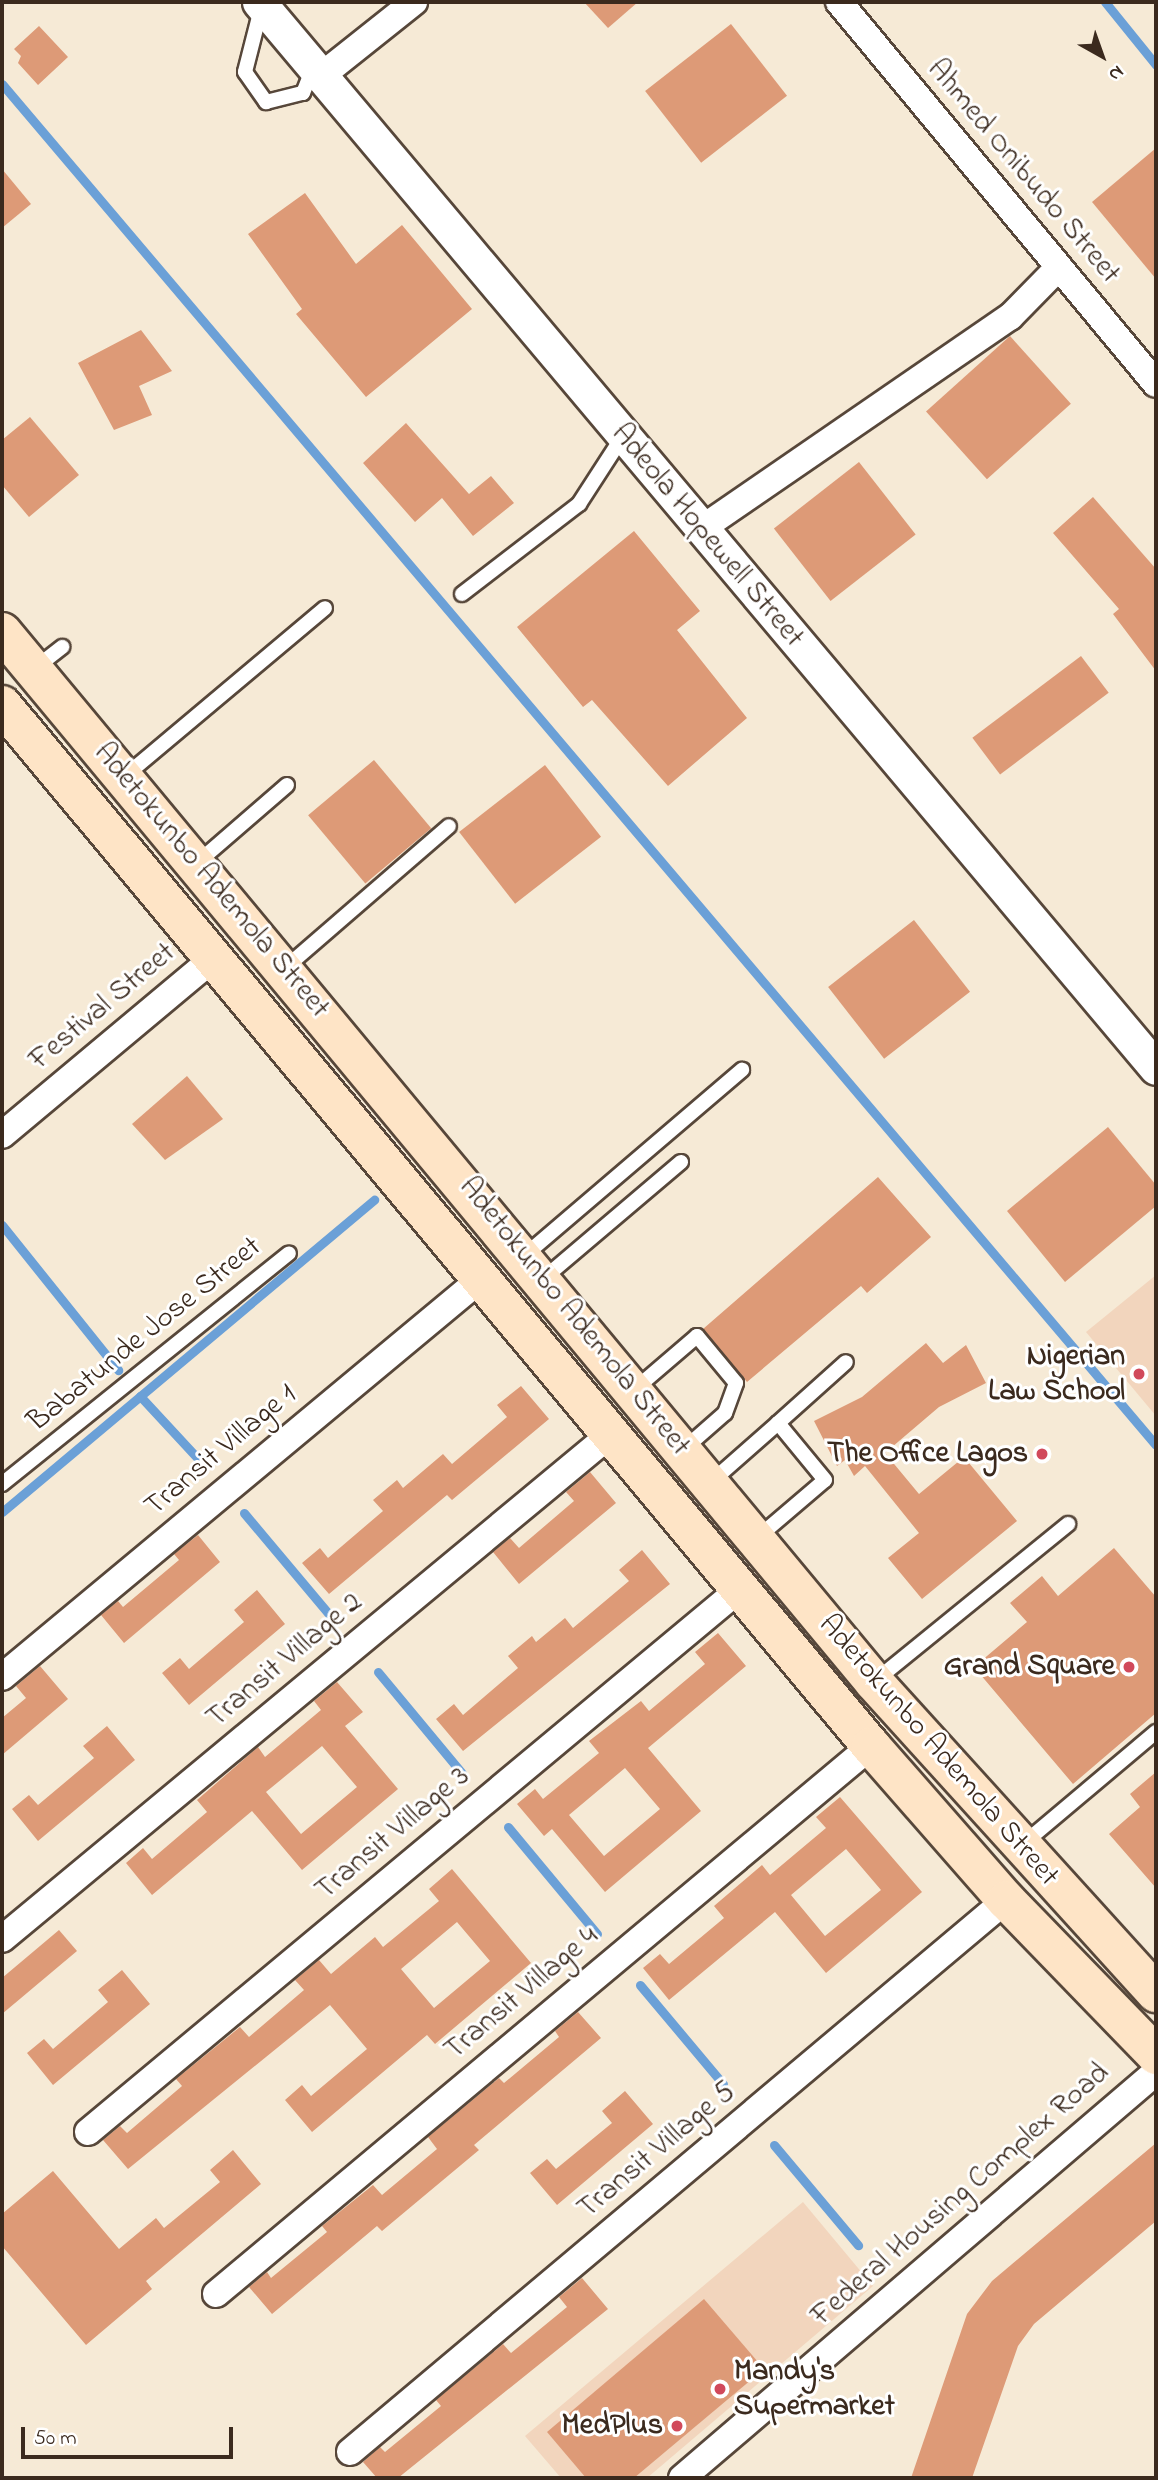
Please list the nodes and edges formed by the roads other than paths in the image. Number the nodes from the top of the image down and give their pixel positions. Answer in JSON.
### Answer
{"nodes":[{"id":1,"x":414,"y":2,"type":"edge"},
{"id":2,"x":839,"y":2,"type":"edge"},
{"id":3,"x":261,"y":4,"type":"edge"},
{"id":4,"x":317,"y":71,"type":"junction"},
{"id":5,"x":1059,"y":267,"type":"junction"},
{"id":6,"x":1156,"y":384,"type":"edge"},
{"id":7,"x":623,"y":436,"type":"junction"},
{"id":8,"x":701,"y":530,"type":"junction"},
{"id":9,"x":463,"y":594,"type":"dead end"},
{"id":10,"x":325,"y":608,"type":"dead end"},
{"id":11,"x":2,"y":632,"type":"edge"},
{"id":12,"x":2,"y":705,"type":"edge"},
{"id":13,"x":124,"y":777,"type":"junction"},
{"id":14,"x":287,"y":785,"type":"dead end"},
{"id":15,"x":449,"y":826,"type":"dead end"},
{"id":16,"x":196,"y":863,"type":"junction"},
{"id":17,"x":215,"y":958,"type":"junction"},
{"id":18,"x":284,"y":969,"type":"junction"},
{"id":19,"x":1156,"y":1068,"type":"edge"},
{"id":20,"x":742,"y":1070,"type":"dead end"},
{"id":21,"x":2,"y":1135,"type":"edge"},
{"id":22,"x":681,"y":1162,"type":"dead end"},
{"id":23,"x":289,"y":1252,"type":"dead end"},
{"id":24,"x":533,"y":1268,"type":"junction"},
{"id":25,"x":483,"y":1277,"type":"junction"},
{"id":26,"x":846,"y":1362,"type":"dead end"},
{"id":27,"x":634,"y":1390,"type":"junction"},
{"id":28,"x":778,"y":1423,"type":"junction"},
{"id":29,"x":611,"y":1434,"type":"junction"},
{"id":30,"x":683,"y":1450,"type":"junction"},
{"id":31,"x":710,"y":1482,"type":"junction"},
{"id":32,"x":2,"y":1484,"type":"edge"},
{"id":33,"x":1068,"y":1524,"type":"dead end"},
{"id":34,"x":756,"y":1539,"type":"junction"},
{"id":35,"x":741,"y":1588,"type":"junction"},
{"id":36,"x":2,"y":1676,"type":"edge"},
{"id":37,"x":874,"y":1682,"type":"junction"},
{"id":38,"x":1156,"y":1732,"type":"edge"},
{"id":39,"x":871,"y":1746,"type":"junction"},
{"id":40,"x":1019,"y":1847,"type":"junction"},
{"id":41,"x":1006,"y":1900,"type":"junction"},
{"id":42,"x":2,"y":1939,"type":"edge"},
{"id":43,"x":1156,"y":1993,"type":"edge"},
{"id":44,"x":1156,"y":2055,"type":"edge"},
{"id":45,"x":1156,"y":2072,"type":"edge"},
{"id":46,"x":88,"y":2132,"type":"dead end"},
{"id":47,"x":216,"y":2294,"type":"dead end"},
{"id":48,"x":350,"y":2452,"type":"dead end"},
{"id":49,"x":682,"y":2478,"type":"edge"}],
"edges":[{"from":1,"to":4,"type":"street"},
{"from":2,"to":5,"type":"street","name":"Ahmed Onibudo Street"},
{"from":3,"to":4,"type":"street","name":"Adeola Hopewell Street"},
{"from":3,"to":4,"type":"lane"},
{"from":4,"to":7,"type":"street","name":"Adeola Hopewell Street"},
{"from":5,"to":6,"type":"street","name":"Ahmed Onibudo Street"},
{"from":5,"to":8,"type":"street"},
{"from":7,"to":8,"type":"street","name":"Adeola Hopewell Street"},
{"from":7,"to":9,"type":"lane"},
{"from":8,"to":19,"type":"street","name":"Adeola Hopewell Street"},
{"from":10,"to":13,"type":"lane"},
{"from":11,"to":13,"type":"main road","name":"Adetokunbo Ademola Street"},
{"from":12,"to":17,"type":"main road","name":"Adetokunbo Ademola Street"},
{"from":13,"to":16,"type":"main road","name":"Adetokunbo Ademola Street"},
{"from":14,"to":16,"type":"lane"},
{"from":15,"to":18,"type":"lane"},
{"from":16,"to":18,"type":"main road","name":"Adetokunbo Ademola Street"},
{"from":17,"to":21,"type":"street","name":"Festival Street"},
{"from":17,"to":25,"type":"main road","name":"Adetokunbo Ademola Street"},
{"from":18,"to":24,"type":"main road","name":"Adetokunbo Ademola Street"},
{"from":20,"to":24,"type":"lane"},
{"from":22,"to":24,"type":"lane"},
{"from":23,"to":32,"type":"lane","name":"Babatunde Jose Street"},
{"from":24,"to":27,"type":"main road","name":"Adetokunbo Ademola Street"},
{"from":25,"to":29,"type":"main road","name":"Adetokunbo Ademola Street"},
{"from":25,"to":36,"type":"street","name":"Transit Village 1"},
{"from":26,"to":28,"type":"lane"},
{"from":27,"to":30,"type":"main road","name":"Adetokunbo Ademola Street"},
{"from":27,"to":30,"type":"lane"},
{"from":28,"to":31,"type":"lane"},
{"from":28,"to":34,"type":"lane"},
{"from":29,"to":35,"type":"main road","name":"Adetokunbo Ademola Street"},
{"from":29,"to":42,"type":"street","name":"Transit Village 2"},
{"from":30,"to":31,"type":"main road","name":"Adetokunbo Ademola Street"},
{"from":31,"to":34,"type":"main road","name":"Adetokunbo Ademola Street"},
{"from":33,"to":37,"type":"lane"},
{"from":34,"to":37,"type":"main road","name":"Adetokunbo Ademola Street"},
{"from":35,"to":39,"type":"main road","name":"Adetokunbo Ademola Street"},
{"from":35,"to":46,"type":"street","name":"Transit Village 3"},
{"from":37,"to":40,"type":"main road","name":"Adetokunbo Ademola Street"},
{"from":38,"to":40,"type":"lane"},
{"from":39,"to":41,"type":"main road","name":"Adetokunbo Ademola Street"},
{"from":39,"to":47,"type":"street","name":"Transit Village 4"},
{"from":40,"to":43,"type":"main road","name":"Adetokunbo Ademola Street"},
{"from":41,"to":44,"type":"main road","name":"Adetokunbo Ademola Street"},
{"from":41,"to":48,"type":"street","name":"Transit Village 5"},
{"from":45,"to":49,"type":"street","name":"Federal Housing Complex Road"}]}
